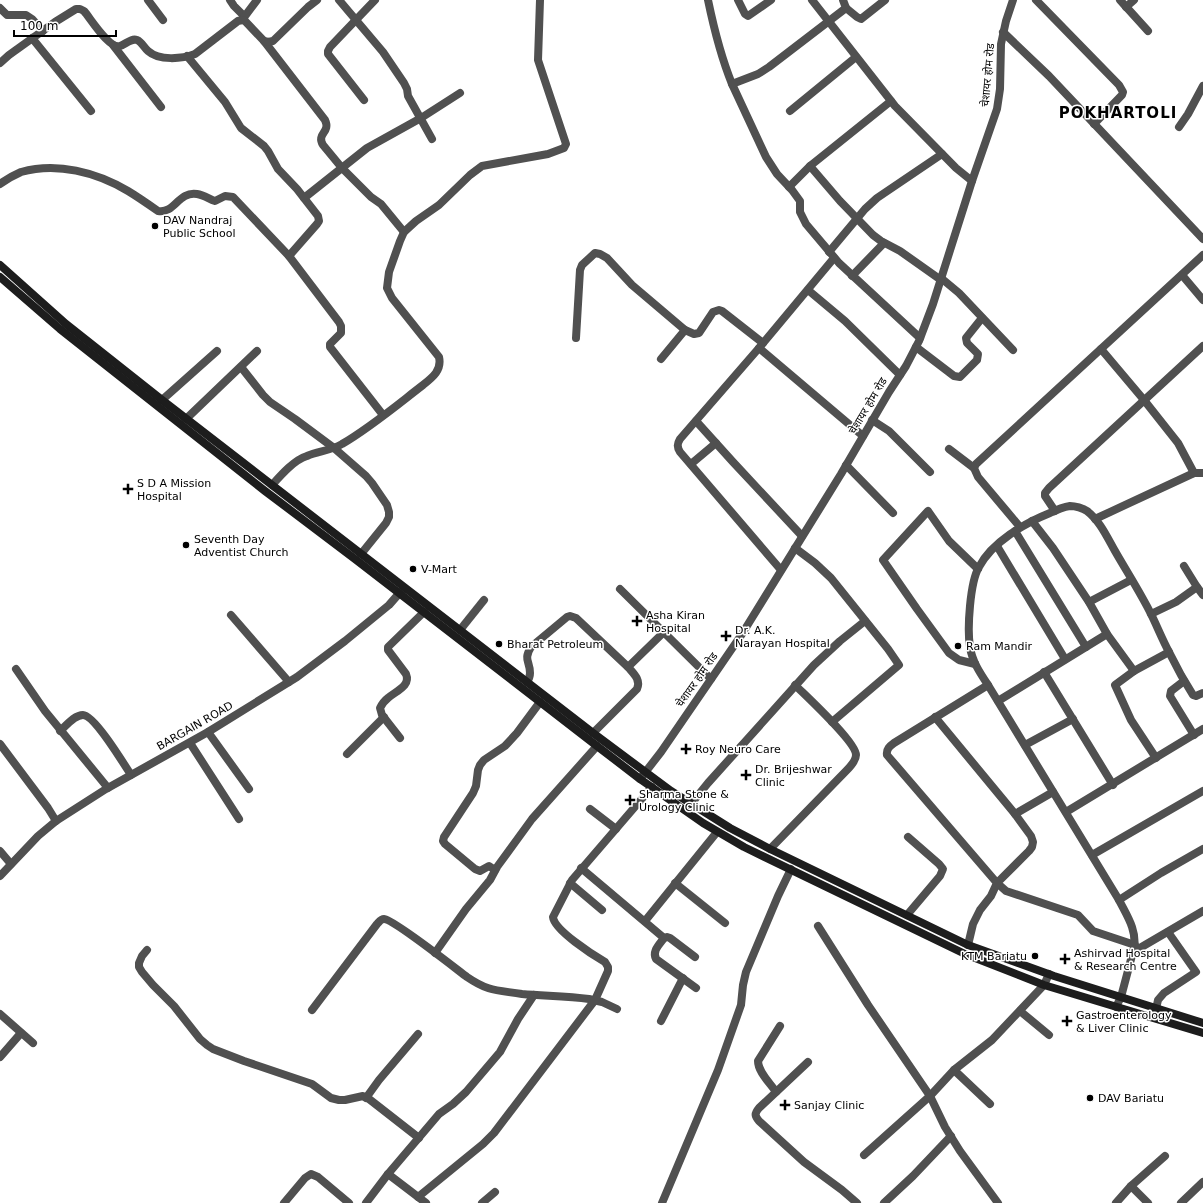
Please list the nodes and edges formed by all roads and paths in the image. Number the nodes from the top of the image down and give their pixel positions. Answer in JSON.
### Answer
{"nodes":[{"id":1,"x":148,"y":0,"type":"edge"},
{"id":2,"x":230,"y":0,"type":"edge"},
{"id":3,"x":257,"y":0,"type":"edge"},
{"id":4,"x":317,"y":0,"type":"edge"},
{"id":5,"x":339,"y":0,"type":"edge"},
{"id":6,"x":375,"y":0,"type":"edge"},
{"id":7,"x":540,"y":0,"type":"edge"},
{"id":8,"x":708,"y":0,"type":"edge"},
{"id":9,"x":738,"y":0,"type":"edge"},
{"id":10,"x":771,"y":0,"type":"edge"},
{"id":11,"x":812,"y":0,"type":"edge"},
{"id":12,"x":885,"y":0,"type":"edge"},
{"id":13,"x":1013,"y":0,"type":"edge"},
{"id":14,"x":1036,"y":0,"type":"edge"},
{"id":15,"x":1120,"y":0,"type":"edge"},
{"id":16,"x":1134,"y":0,"type":"edge"},
{"id":17,"x":845,"y":4,"type":"edge"},
{"id":18,"x":1126,"y":7,"type":"junction"},
{"id":19,"x":0,"y":8,"type":"edge"},
{"id":20,"x":243,"y":18,"type":"junction"},
{"id":21,"x":163,"y":20,"type":"dead end"},
{"id":22,"x":356,"y":20,"type":"junction"},
{"id":23,"x":829,"y":22,"type":"junction"},
{"id":24,"x":43,"y":31,"type":"junction"},
{"id":25,"x":1148,"y":31,"type":"dead end"},
{"id":26,"x":1003,"y":32,"type":"junction"},
{"id":27,"x":32,"y":38,"type":"junction"},
{"id":28,"x":264,"y":41,"type":"junction"},
{"id":29,"x":113,"y":45,"type":"junction"},
{"id":30,"x":187,"y":56,"type":"junction"},
{"id":31,"x":856,"y":57,"type":"junction"},
{"id":32,"x":0,"y":64,"type":"edge"},
{"id":33,"x":732,"y":84,"type":"junction"},
{"id":34,"x":1203,"y":86,"type":"edge"},
{"id":35,"x":460,"y":93,"type":"dead end"},
{"id":36,"x":364,"y":100,"type":"dead end"},
{"id":37,"x":891,"y":101,"type":"junction"},
{"id":38,"x":160,"y":107,"type":"dead end"},
{"id":39,"x":91,"y":111,"type":"dead end"},
{"id":40,"x":790,"y":111,"type":"dead end"},
{"id":41,"x":421,"y":118,"type":"junction"},
{"id":42,"x":1094,"y":124,"type":"junction"},
{"id":43,"x":1179,"y":127,"type":"dead end"},
{"id":44,"x":432,"y":139,"type":"dead end"},
{"id":45,"x":942,"y":154,"type":"junction"},
{"id":46,"x":810,"y":166,"type":"junction"},
{"id":47,"x":342,"y":168,"type":"junction"},
{"id":48,"x":972,"y":181,"type":"junction"},
{"id":49,"x":0,"y":184,"type":"edge"},
{"id":50,"x":789,"y":187,"type":"junction"},
{"id":51,"x":304,"y":198,"type":"junction"},
{"id":52,"x":858,"y":219,"type":"junction"},
{"id":53,"x":404,"y":232,"type":"junction"},
{"id":54,"x":1203,"y":240,"type":"edge"},
{"id":55,"x":884,"y":243,"type":"junction"},
{"id":56,"x":832,"y":255,"type":"junction"},
{"id":57,"x":1203,"y":255,"type":"edge"},
{"id":58,"x":289,"y":256,"type":"junction"},
{"id":59,"x":0,"y":265,"type":"edge"},
{"id":60,"x":1182,"y":275,"type":"junction"},
{"id":61,"x":852,"y":276,"type":"junction"},
{"id":62,"x":0,"y":277,"type":"edge"},
{"id":63,"x":941,"y":279,"type":"junction"},
{"id":64,"x":808,"y":290,"type":"junction"},
{"id":65,"x":1203,"y":300,"type":"edge"},
{"id":66,"x":982,"y":318,"type":"junction"},
{"id":67,"x":685,"y":330,"type":"junction"},
{"id":68,"x":576,"y":338,"type":"dead end"},
{"id":69,"x":920,"y":338,"type":"junction"},
{"id":70,"x":761,"y":346,"type":"junction"},
{"id":71,"x":1203,"y":346,"type":"edge"},
{"id":72,"x":916,"y":347,"type":"junction"},
{"id":73,"x":1101,"y":349,"type":"junction"},
{"id":74,"x":1013,"y":350,"type":"dead end"},
{"id":75,"x":217,"y":351,"type":"dead end"},
{"id":76,"x":257,"y":351,"type":"dead end"},
{"id":77,"x":661,"y":359,"type":"dead end"},
{"id":78,"x":240,"y":367,"type":"junction"},
{"id":79,"x":900,"y":375,"type":"junction"},
{"id":80,"x":162,"y":400,"type":"junction"},
{"id":81,"x":1144,"y":400,"type":"junction"},
{"id":82,"x":383,"y":415,"type":"junction"},
{"id":83,"x":186,"y":419,"type":"junction"},
{"id":84,"x":696,"y":420,"type":"junction"},
{"id":85,"x":872,"y":420,"type":"junction"},
{"id":86,"x":863,"y":436,"type":"junction"},
{"id":87,"x":716,"y":443,"type":"junction"},
{"id":88,"x":334,"y":448,"type":"junction"},
{"id":89,"x":949,"y":449,"type":"dead end"},
{"id":90,"x":691,"y":464,"type":"junction"},
{"id":91,"x":846,"y":465,"type":"junction"},
{"id":92,"x":974,"y":468,"type":"junction"},
{"id":93,"x":930,"y":472,"type":"dead end"},
{"id":94,"x":1203,"y":472,"type":"edge"},
{"id":95,"x":1194,"y":473,"type":"junction"},
{"id":96,"x":272,"y":485,"type":"junction"},
{"id":97,"x":1055,"y":511,"type":"junction"},
{"id":98,"x":893,"y":513,"type":"dead end"},
{"id":99,"x":1095,"y":519,"type":"junction"},
{"id":100,"x":1032,"y":521,"type":"junction"},
{"id":101,"x":1018,"y":529,"type":"junction"},
{"id":102,"x":802,"y":536,"type":"junction"},
{"id":103,"x":997,"y":546,"type":"junction"},
{"id":104,"x":795,"y":548,"type":"junction"},
{"id":105,"x":361,"y":554,"type":"junction"},
{"id":106,"x":1184,"y":566,"type":"dead end"},
{"id":107,"x":978,"y":569,"type":"junction"},
{"id":108,"x":781,"y":570,"type":"junction"},
{"id":109,"x":1131,"y":580,"type":"junction"},
{"id":110,"x":1196,"y":587,"type":"junction"},
{"id":111,"x":620,"y":589,"type":"dead end"},
{"id":112,"x":402,"y":590,"type":"junction"},
{"id":113,"x":1203,"y":595,"type":"edge"},
{"id":114,"x":484,"y":600,"type":"dead end"},
{"id":115,"x":1089,"y":602,"type":"junction"},
{"id":116,"x":424,"y":612,"type":"junction"},
{"id":117,"x":1151,"y":614,"type":"junction"},
{"id":118,"x":231,"y":615,"type":"dead end"},
{"id":119,"x":865,"y":621,"type":"junction"},
{"id":120,"x":460,"y":630,"type":"junction"},
{"id":121,"x":664,"y":632,"type":"junction"},
{"id":122,"x":1107,"y":634,"type":"junction"},
{"id":123,"x":1086,"y":646,"type":"junction"},
{"id":124,"x":1170,"y":652,"type":"junction"},
{"id":125,"x":1065,"y":659,"type":"junction"},
{"id":126,"x":975,"y":664,"type":"junction"},
{"id":127,"x":628,"y":668,"type":"junction"},
{"id":128,"x":16,"y":669,"type":"dead end"},
{"id":129,"x":1134,"y":671,"type":"junction"},
{"id":130,"x":1044,"y":672,"type":"junction"},
{"id":131,"x":712,"y":679,"type":"junction"},
{"id":132,"x":1184,"y":681,"type":"junction"},
{"id":133,"x":289,"y":682,"type":"junction"},
{"id":134,"x":527,"y":682,"type":"junction"},
{"id":135,"x":795,"y":685,"type":"junction"},
{"id":136,"x":988,"y":685,"type":"junction"},
{"id":137,"x":1203,"y":693,"type":"edge"},
{"id":138,"x":998,"y":701,"type":"junction"},
{"id":139,"x":540,"y":702,"type":"junction"},
{"id":140,"x":384,"y":717,"type":"junction"},
{"id":141,"x":935,"y":717,"type":"junction"},
{"id":142,"x":1073,"y":719,"type":"junction"},
{"id":143,"x":832,"y":722,"type":"junction"},
{"id":144,"x":1203,"y":729,"type":"edge"},
{"id":145,"x":60,"y":731,"type":"junction"},
{"id":146,"x":208,"y":732,"type":"junction"},
{"id":147,"x":593,"y":733,"type":"junction"},
{"id":148,"x":1194,"y":735,"type":"junction"},
{"id":149,"x":400,"y":738,"type":"dead end"},
{"id":150,"x":190,"y":743,"type":"junction"},
{"id":151,"x":0,"y":744,"type":"edge"},
{"id":152,"x":1025,"y":745,"type":"junction"},
{"id":153,"x":597,"y":746,"type":"junction"},
{"id":154,"x":347,"y":754,"type":"dead end"},
{"id":155,"x":1156,"y":758,"type":"junction"},
{"id":156,"x":131,"y":775,"type":"junction"},
{"id":157,"x":643,"y":775,"type":"junction"},
{"id":158,"x":1113,"y":785,"type":"junction"},
{"id":159,"x":652,"y":787,"type":"junction"},
{"id":160,"x":108,"y":788,"type":"junction"},
{"id":161,"x":249,"y":789,"type":"dead end"},
{"id":162,"x":1203,"y":791,"type":"edge"},
{"id":163,"x":1053,"y":792,"type":"junction"},
{"id":164,"x":691,"y":804,"type":"junction"},
{"id":165,"x":590,"y":809,"type":"dead end"},
{"id":166,"x":1066,"y":812,"type":"junction"},
{"id":167,"x":1015,"y":814,"type":"junction"},
{"id":168,"x":239,"y":819,"type":"dead end"},
{"id":169,"x":56,"y":821,"type":"junction"},
{"id":170,"x":616,"y":829,"type":"junction"},
{"id":171,"x":717,"y":832,"type":"junction"},
{"id":172,"x":908,"y":837,"type":"dead end"},
{"id":173,"x":770,"y":849,"type":"junction"},
{"id":174,"x":1203,"y":849,"type":"edge"},
{"id":175,"x":0,"y":851,"type":"edge"},
{"id":176,"x":1092,"y":855,"type":"junction"},
{"id":177,"x":11,"y":864,"type":"junction"},
{"id":178,"x":581,"y":868,"type":"junction"},
{"id":179,"x":791,"y":869,"type":"junction"},
{"id":180,"x":495,"y":870,"type":"junction"},
{"id":181,"x":0,"y":876,"type":"edge"},
{"id":182,"x":570,"y":883,"type":"junction"},
{"id":183,"x":675,"y":883,"type":"junction"},
{"id":184,"x":997,"y":883,"type":"junction"},
{"id":185,"x":1119,"y":900,"type":"junction"},
{"id":186,"x":602,"y":910,"type":"dead end"},
{"id":187,"x":1203,"y":911,"type":"edge"},
{"id":188,"x":907,"y":915,"type":"junction"},
{"id":189,"x":645,"y":921,"type":"junction"},
{"id":190,"x":726,"y":923,"type":"dead end"},
{"id":191,"x":818,"y":926,"type":"dead end"},
{"id":192,"x":1168,"y":932,"type":"junction"},
{"id":193,"x":664,"y":938,"type":"junction"},
{"id":194,"x":968,"y":945,"type":"junction"},
{"id":195,"x":1134,"y":949,"type":"junction"},
{"id":196,"x":147,"y":950,"type":"dead end"},
{"id":197,"x":435,"y":953,"type":"junction"},
{"id":198,"x":695,"y":957,"type":"dead end"},
{"id":199,"x":1049,"y":974,"type":"junction"},
{"id":200,"x":683,"y":978,"type":"junction"},
{"id":201,"x":1044,"y":985,"type":"junction"},
{"id":202,"x":696,"y":988,"type":"dead end"},
{"id":203,"x":534,"y":995,"type":"junction"},
{"id":204,"x":1121,"y":997,"type":"junction"},
{"id":205,"x":595,"y":1000,"type":"junction"},
{"id":206,"x":1116,"y":1007,"type":"junction"},
{"id":207,"x":617,"y":1009,"type":"dead end"},
{"id":208,"x":1156,"y":1009,"type":"junction"},
{"id":209,"x":312,"y":1010,"type":"dead end"},
{"id":210,"x":1020,"y":1011,"type":"junction"},
{"id":211,"x":1166,"y":1012,"type":"junction"},
{"id":212,"x":1,"y":1017,"type":"edge"},
{"id":213,"x":661,"y":1021,"type":"dead end"},
{"id":214,"x":1162,"y":1021,"type":"junction"},
{"id":215,"x":1203,"y":1024,"type":"edge"},
{"id":216,"x":780,"y":1026,"type":"dead end"},
{"id":217,"x":1203,"y":1032,"type":"edge"},
{"id":218,"x":21,"y":1033,"type":"junction"},
{"id":219,"x":418,"y":1034,"type":"dead end"},
{"id":220,"x":1049,"y":1035,"type":"dead end"},
{"id":221,"x":32,"y":1043,"type":"dead end"},
{"id":222,"x":0,"y":1057,"type":"edge"},
{"id":223,"x":808,"y":1062,"type":"dead end"},
{"id":224,"x":954,"y":1070,"type":"junction"},
{"id":225,"x":776,"y":1092,"type":"junction"},
{"id":226,"x":930,"y":1096,"type":"junction"},
{"id":227,"x":366,"y":1098,"type":"junction"},
{"id":228,"x":990,"y":1104,"type":"dead end"},
{"id":229,"x":951,"y":1136,"type":"junction"},
{"id":230,"x":419,"y":1138,"type":"junction"},
{"id":231,"x":864,"y":1155,"type":"dead end"},
{"id":232,"x":1165,"y":1156,"type":"dead end"},
{"id":233,"x":388,"y":1174,"type":"junction"},
{"id":234,"x":1203,"y":1182,"type":"edge"},
{"id":235,"x":1131,"y":1186,"type":"junction"},
{"id":236,"x":495,"y":1192,"type":"dead end"},
{"id":237,"x":418,"y":1197,"type":"junction"},
{"id":238,"x":284,"y":1203,"type":"edge"},
{"id":239,"x":350,"y":1203,"type":"edge"},
{"id":240,"x":366,"y":1203,"type":"edge"},
{"id":241,"x":426,"y":1203,"type":"edge"},
{"id":242,"x":482,"y":1203,"type":"edge"},
{"id":243,"x":662,"y":1203,"type":"edge"},
{"id":244,"x":857,"y":1203,"type":"edge"},
{"id":245,"x":884,"y":1203,"type":"edge"},
{"id":246,"x":998,"y":1203,"type":"edge"},
{"id":247,"x":1116,"y":1203,"type":"edge"},
{"id":248,"x":1148,"y":1203,"type":"edge"},
{"id":249,"x":1180,"y":1203,"type":"edge"}],
"edges":[{"from":1,"to":21,"type":"street"},
{"from":2,"to":20,"type":"street"},
{"from":3,"to":20,"type":"street"},
{"from":4,"to":28,"type":"street"},
{"from":5,"to":22,"type":"street"},
{"from":6,"to":22,"type":"street"},
{"from":7,"to":53,"type":"street"},
{"from":8,"to":33,"type":"street"},
{"from":9,"to":10,"type":"street"},
{"from":11,"to":23,"type":"street"},
{"from":12,"to":17,"type":"street"},
{"from":13,"to":26,"type":"street","name":"चेशायर होम रोड"},
{"from":14,"to":42,"type":"street"},
{"from":15,"to":18,"type":"street"},
{"from":16,"to":18,"type":"street"},
{"from":17,"to":23,"type":"street"},
{"from":18,"to":25,"type":"street"},
{"from":19,"to":24,"type":"street"},
{"from":20,"to":28,"type":"street"},
{"from":20,"to":30,"type":"street"},
{"from":22,"to":36,"type":"street"},
{"from":22,"to":41,"type":"street"},
{"from":23,"to":31,"type":"street"},
{"from":23,"to":33,"type":"street"},
{"from":24,"to":27,"type":"street"},
{"from":24,"to":29,"type":"street"},
{"from":26,"to":42,"type":"street"},
{"from":26,"to":48,"type":"street","name":"चेशायर होम रोड"},
{"from":27,"to":32,"type":"street"},
{"from":27,"to":39,"type":"street"},
{"from":28,"to":47,"type":"street"},
{"from":29,"to":30,"type":"street"},
{"from":29,"to":38,"type":"street"},
{"from":30,"to":51,"type":"street"},
{"from":31,"to":37,"type":"street"},
{"from":31,"to":40,"type":"street"},
{"from":33,"to":50,"type":"street"},
{"from":34,"to":43,"type":"street"},
{"from":35,"to":41,"type":"street"},
{"from":37,"to":45,"type":"street"},
{"from":37,"to":46,"type":"street"},
{"from":41,"to":44,"type":"street"},
{"from":41,"to":47,"type":"street"},
{"from":42,"to":54,"type":"street"},
{"from":45,"to":48,"type":"street"},
{"from":45,"to":52,"type":"street"},
{"from":46,"to":50,"type":"street"},
{"from":46,"to":52,"type":"street"},
{"from":47,"to":51,"type":"street"},
{"from":47,"to":53,"type":"street"},
{"from":48,"to":63,"type":"street","name":"चेशायर होम रोड"},
{"from":49,"to":58,"type":"street"},
{"from":50,"to":56,"type":"street"},
{"from":51,"to":58,"type":"street"},
{"from":52,"to":55,"type":"street"},
{"from":52,"to":56,"type":"street"},
{"from":53,"to":82,"type":"street"},
{"from":55,"to":61,"type":"street"},
{"from":55,"to":63,"type":"street"},
{"from":56,"to":61,"type":"street"},
{"from":56,"to":64,"type":"street"},
{"from":57,"to":60,"type":"street"},
{"from":58,"to":82,"type":"street"},
{"from":59,"to":80,"type":"main road"},
{"from":60,"to":65,"type":"street"},
{"from":60,"to":73,"type":"street"},
{"from":61,"to":69,"type":"street"},
{"from":62,"to":112,"type":"main road"},
{"from":63,"to":66,"type":"street"},
{"from":63,"to":69,"type":"street","name":"चेशायर होम रोड"},
{"from":64,"to":70,"type":"street"},
{"from":64,"to":79,"type":"street"},
{"from":66,"to":72,"type":"street"},
{"from":66,"to":74,"type":"street"},
{"from":67,"to":68,"type":"street"},
{"from":67,"to":70,"type":"street"},
{"from":67,"to":77,"type":"street"},
{"from":69,"to":72,"type":"street","name":"चेशायर होम रोड"},
{"from":70,"to":84,"type":"street"},
{"from":70,"to":86,"type":"street"},
{"from":71,"to":81,"type":"street"},
{"from":72,"to":79,"type":"street","name":"चेशायर होम रोड"},
{"from":73,"to":81,"type":"street"},
{"from":73,"to":92,"type":"street"},
{"from":75,"to":80,"type":"street"},
{"from":76,"to":78,"type":"street"},
{"from":78,"to":83,"type":"street"},
{"from":78,"to":88,"type":"street"},
{"from":79,"to":85,"type":"street","name":"चेशायर होम रोड"},
{"from":80,"to":83,"type":"main road"},
{"from":81,"to":95,"type":"street"},
{"from":81,"to":97,"type":"street"},
{"from":82,"to":88,"type":"street"},
{"from":83,"to":96,"type":"main road"},
{"from":84,"to":87,"type":"street"},
{"from":84,"to":90,"type":"street"},
{"from":85,"to":86,"type":"street","name":"चेशायर होम रोड"},
{"from":85,"to":93,"type":"street"},
{"from":86,"to":91,"type":"street","name":"चेशायर होम रोड"},
{"from":87,"to":90,"type":"street"},
{"from":87,"to":102,"type":"street"},
{"from":88,"to":96,"type":"street"},
{"from":88,"to":105,"type":"street"},
{"from":89,"to":92,"type":"street"},
{"from":90,"to":108,"type":"street"},
{"from":91,"to":98,"type":"street"},
{"from":91,"to":102,"type":"street","name":"चेशायर होम रोड"},
{"from":92,"to":101,"type":"street"},
{"from":94,"to":95,"type":"street"},
{"from":95,"to":99,"type":"street"},
{"from":96,"to":105,"type":"main road"},
{"from":97,"to":99,"type":"street"},
{"from":97,"to":100,"type":"street"},
{"from":99,"to":109,"type":"street"},
{"from":100,"to":101,"type":"street"},
{"from":100,"to":115,"type":"street"},
{"from":101,"to":103,"type":"street"},
{"from":101,"to":123,"type":"street"},
{"from":102,"to":104,"type":"street","name":"चेशायर होम रोड"},
{"from":103,"to":107,"type":"street"},
{"from":103,"to":125,"type":"street"},
{"from":104,"to":108,"type":"street","name":"चेशायर होम रोड"},
{"from":104,"to":119,"type":"street"},
{"from":105,"to":112,"type":"main road"},
{"from":106,"to":110,"type":"street"},
{"from":107,"to":126,"type":"street"},
{"from":107,"to":126,"type":"street"},
{"from":108,"to":131,"type":"street","name":"चेशायर होम रोड"},
{"from":109,"to":115,"type":"street"},
{"from":109,"to":117,"type":"street"},
{"from":110,"to":113,"type":"street"},
{"from":110,"to":117,"type":"street"},
{"from":111,"to":121,"type":"street"},
{"from":112,"to":116,"type":"main road"},
{"from":112,"to":120,"type":"main road"},
{"from":112,"to":133,"type":"street","name":"BARGAIN ROAD"},
{"from":114,"to":120,"type":"street"},
{"from":115,"to":122,"type":"street"},
{"from":116,"to":139,"type":"main road"},
{"from":116,"to":140,"type":"street"},
{"from":117,"to":124,"type":"street"},
{"from":118,"to":133,"type":"street"},
{"from":119,"to":135,"type":"street"},
{"from":119,"to":143,"type":"street"},
{"from":120,"to":134,"type":"main road"},
{"from":121,"to":127,"type":"street"},
{"from":121,"to":131,"type":"street"},
{"from":122,"to":123,"type":"street"},
{"from":122,"to":129,"type":"street"},
{"from":123,"to":125,"type":"street"},
{"from":124,"to":129,"type":"street"},
{"from":124,"to":132,"type":"street"},
{"from":125,"to":130,"type":"street"},
{"from":126,"to":136,"type":"street"},
{"from":127,"to":134,"type":"street"},
{"from":127,"to":147,"type":"street"},
{"from":128,"to":145,"type":"street"},
{"from":129,"to":155,"type":"street"},
{"from":130,"to":138,"type":"street"},
{"from":130,"to":142,"type":"street"},
{"from":131,"to":157,"type":"street","name":"चेशायर होम रोड"},
{"from":132,"to":137,"type":"street"},
{"from":132,"to":148,"type":"street"},
{"from":133,"to":146,"type":"street","name":"BARGAIN ROAD"},
{"from":134,"to":147,"type":"main road"},
{"from":135,"to":143,"type":"street"},
{"from":135,"to":164,"type":"street"},
{"from":136,"to":138,"type":"street"},
{"from":136,"to":141,"type":"street"},
{"from":138,"to":152,"type":"street"},
{"from":139,"to":153,"type":"main road"},
{"from":139,"to":180,"type":"street"},
{"from":140,"to":149,"type":"street"},
{"from":140,"to":154,"type":"street"},
{"from":141,"to":167,"type":"street"},
{"from":141,"to":184,"type":"street"},
{"from":142,"to":152,"type":"street"},
{"from":142,"to":158,"type":"street"},
{"from":143,"to":173,"type":"street"},
{"from":144,"to":148,"type":"street"},
{"from":145,"to":156,"type":"street"},
{"from":145,"to":160,"type":"street"},
{"from":146,"to":150,"type":"street","name":"BARGAIN ROAD"},
{"from":146,"to":161,"type":"street"},
{"from":147,"to":157,"type":"main road"},
{"from":148,"to":155,"type":"street"},
{"from":150,"to":156,"type":"street","name":"BARGAIN ROAD"},
{"from":150,"to":168,"type":"street"},
{"from":151,"to":169,"type":"street"},
{"from":152,"to":163,"type":"street"},
{"from":153,"to":157,"type":"main road"},
{"from":153,"to":180,"type":"street"},
{"from":155,"to":158,"type":"street"},
{"from":156,"to":160,"type":"street","name":"BARGAIN ROAD"},
{"from":157,"to":159,"type":"main road"},
{"from":157,"to":164,"type":"main road"},
{"from":158,"to":166,"type":"street"},
{"from":159,"to":170,"type":"street"},
{"from":159,"to":171,"type":"main road"},
{"from":160,"to":169,"type":"street","name":"BARGAIN ROAD"},
{"from":162,"to":176,"type":"street"},
{"from":163,"to":166,"type":"street"},
{"from":163,"to":167,"type":"street"},
{"from":164,"to":173,"type":"main road"},
{"from":165,"to":170,"type":"street"},
{"from":166,"to":176,"type":"street"},
{"from":167,"to":184,"type":"street"},
{"from":169,"to":177,"type":"street","name":"BARGAIN ROAD"},
{"from":170,"to":178,"type":"street"},
{"from":171,"to":179,"type":"main road"},
{"from":171,"to":183,"type":"street"},
{"from":172,"to":188,"type":"street"},
{"from":173,"to":188,"type":"main road"},
{"from":174,"to":185,"type":"street"},
{"from":175,"to":177,"type":"street"},
{"from":176,"to":185,"type":"street"},
{"from":177,"to":181,"type":"street","name":"BARGAIN ROAD"},
{"from":178,"to":182,"type":"street"},
{"from":178,"to":189,"type":"street"},
{"from":179,"to":201,"type":"main road"},
{"from":179,"to":243,"type":"street"},
{"from":180,"to":197,"type":"street"},
{"from":182,"to":186,"type":"street"},
{"from":182,"to":205,"type":"street"},
{"from":183,"to":189,"type":"street"},
{"from":183,"to":190,"type":"street"},
{"from":184,"to":194,"type":"street"},
{"from":184,"to":195,"type":"street"},
{"from":185,"to":195,"type":"street"},
{"from":187,"to":192,"type":"street"},
{"from":188,"to":194,"type":"main road"},
{"from":189,"to":193,"type":"street"},
{"from":191,"to":226,"type":"street"},
{"from":192,"to":195,"type":"street"},
{"from":192,"to":208,"type":"street"},
{"from":193,"to":198,"type":"street"},
{"from":193,"to":200,"type":"street"},
{"from":194,"to":199,"type":"main road"},
{"from":195,"to":204,"type":"street"},
{"from":196,"to":227,"type":"street"},
{"from":197,"to":203,"type":"street"},
{"from":197,"to":209,"type":"street"},
{"from":199,"to":201,"type":"street"},
{"from":199,"to":204,"type":"main road"},
{"from":200,"to":202,"type":"street"},
{"from":200,"to":213,"type":"street"},
{"from":201,"to":206,"type":"main road"},
{"from":201,"to":210,"type":"street"},
{"from":203,"to":205,"type":"street"},
{"from":203,"to":230,"type":"street"},
{"from":204,"to":206,"type":"street"},
{"from":204,"to":208,"type":"main road"},
{"from":205,"to":207,"type":"street"},
{"from":205,"to":237,"type":"street"},
{"from":206,"to":214,"type":"main road"},
{"from":208,"to":211,"type":"main road"},
{"from":210,"to":220,"type":"street"},
{"from":210,"to":224,"type":"street"},
{"from":211,"to":214,"type":"street"},
{"from":211,"to":215,"type":"main road"},
{"from":212,"to":218,"type":"street"},
{"from":214,"to":217,"type":"main road"},
{"from":216,"to":225,"type":"street"},
{"from":218,"to":221,"type":"street"},
{"from":218,"to":222,"type":"street"},
{"from":219,"to":227,"type":"street"},
{"from":223,"to":225,"type":"street"},
{"from":224,"to":226,"type":"street"},
{"from":224,"to":228,"type":"street"},
{"from":225,"to":244,"type":"street"},
{"from":226,"to":229,"type":"street"},
{"from":226,"to":231,"type":"street"},
{"from":227,"to":230,"type":"street"},
{"from":229,"to":245,"type":"street"},
{"from":229,"to":246,"type":"street"},
{"from":230,"to":233,"type":"street"},
{"from":232,"to":235,"type":"street"},
{"from":233,"to":237,"type":"street"},
{"from":233,"to":240,"type":"street"},
{"from":234,"to":249,"type":"street"},
{"from":235,"to":247,"type":"street"},
{"from":235,"to":248,"type":"street"},
{"from":236,"to":242,"type":"street"},
{"from":237,"to":241,"type":"street"},
{"from":238,"to":239,"type":"street"}]}
